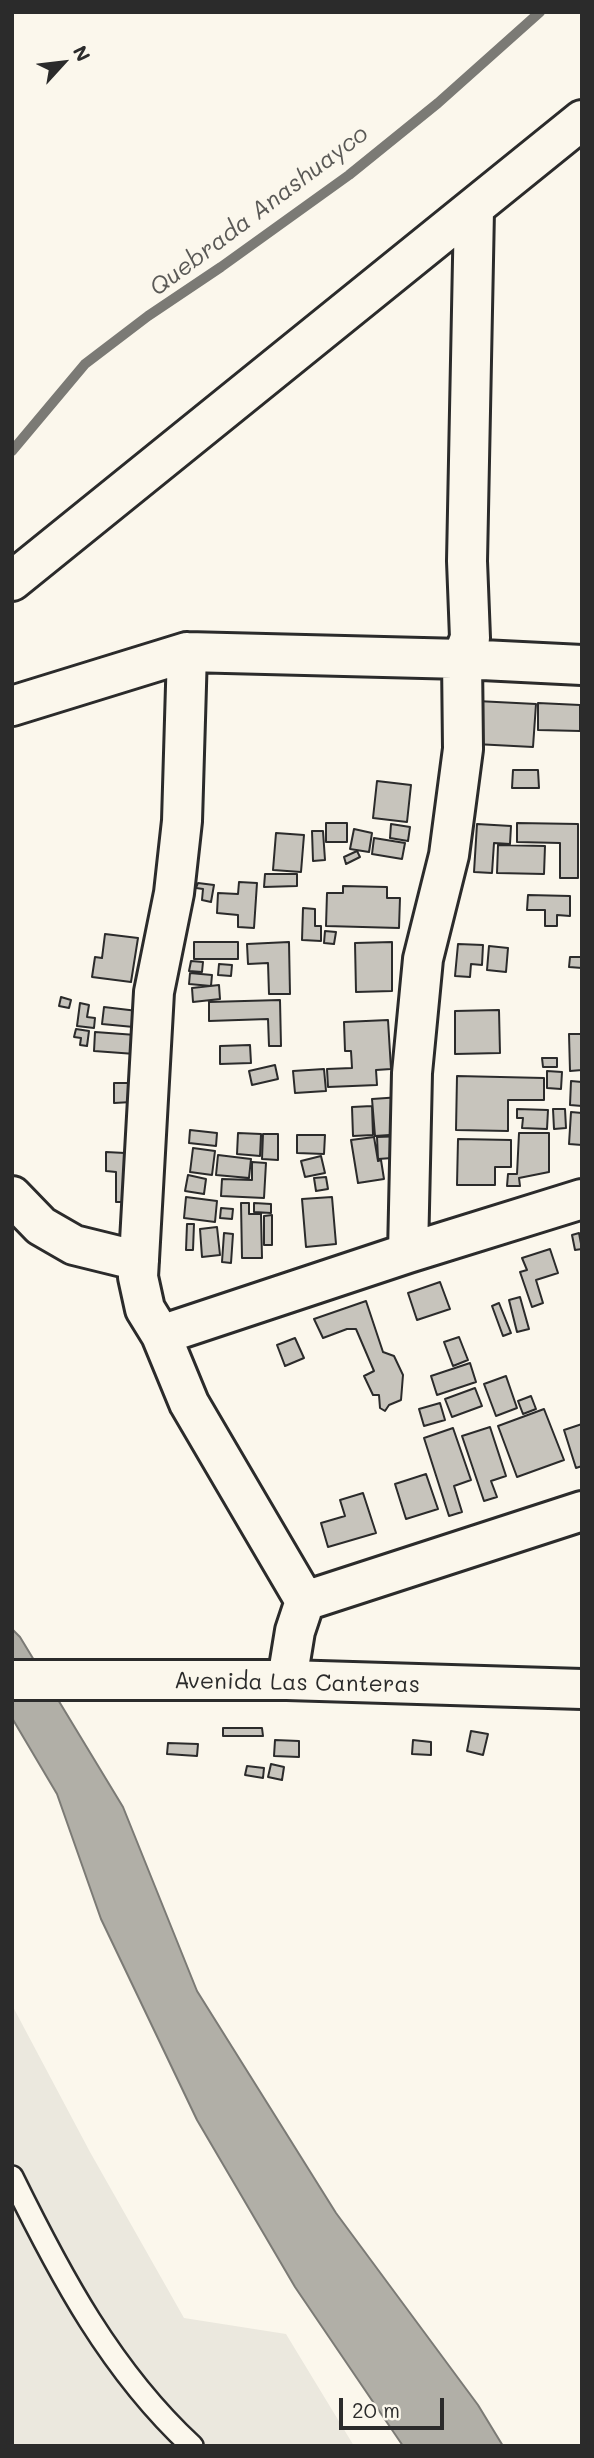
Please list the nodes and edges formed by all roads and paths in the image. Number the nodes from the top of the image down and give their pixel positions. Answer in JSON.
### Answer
{"nodes":[{"id":1,"x":582,"y":120,"type":"edge"},
{"id":2,"x":474,"y":209,"type":"junction"},
{"id":3,"x":12,"y":580,"type":"edge"},
{"id":4,"x":187,"y":652,"type":"junction"},
{"id":5,"x":462,"y":659,"type":"junction"},
{"id":6,"x":582,"y":665,"type":"edge"},
{"id":7,"x":12,"y":706,"type":"edge"},
{"id":8,"x":12,"y":1196,"type":"edge"},
{"id":9,"x":582,"y":1199,"type":"edge"},
{"id":10,"x":408,"y":1253,"type":"junction"},
{"id":11,"x":139,"y":1261,"type":"junction"},
{"id":12,"x":161,"y":1335,"type":"junction"},
{"id":13,"x":582,"y":1511,"type":"edge"},
{"id":14,"x":305,"y":1601,"type":"junction"},
{"id":15,"x":12,"y":1680,"type":"edge"},
{"id":16,"x":287,"y":1681,"type":"junction"},
{"id":17,"x":582,"y":1689,"type":"edge"},
{"id":18,"x":12,"y":2177,"type":"edge"},
{"id":19,"x":192,"y":2446,"type":"edge"}],
"edges":[{"from":1,"to":2,"type":"street"},
{"from":2,"to":3,"type":"street"},
{"from":2,"to":5,"type":"street"},
{"from":4,"to":5,"type":"street"},
{"from":4,"to":7,"type":"street"},
{"from":4,"to":11,"type":"street"},
{"from":5,"to":6,"type":"street"},
{"from":5,"to":10,"type":"street"},
{"from":8,"to":11,"type":"street"},
{"from":9,"to":10,"type":"street"},
{"from":10,"to":12,"type":"street"},
{"from":11,"to":12,"type":"street"},
{"from":12,"to":14,"type":"street"},
{"from":13,"to":14,"type":"street"},
{"from":14,"to":16,"type":"street"},
{"from":15,"to":16,"type":"street","name":"Avenida Las Canteras"},
{"from":16,"to":17,"type":"street","name":"Avenida Las Canteras"},
{"from":18,"to":19,"type":"lane"}]}
